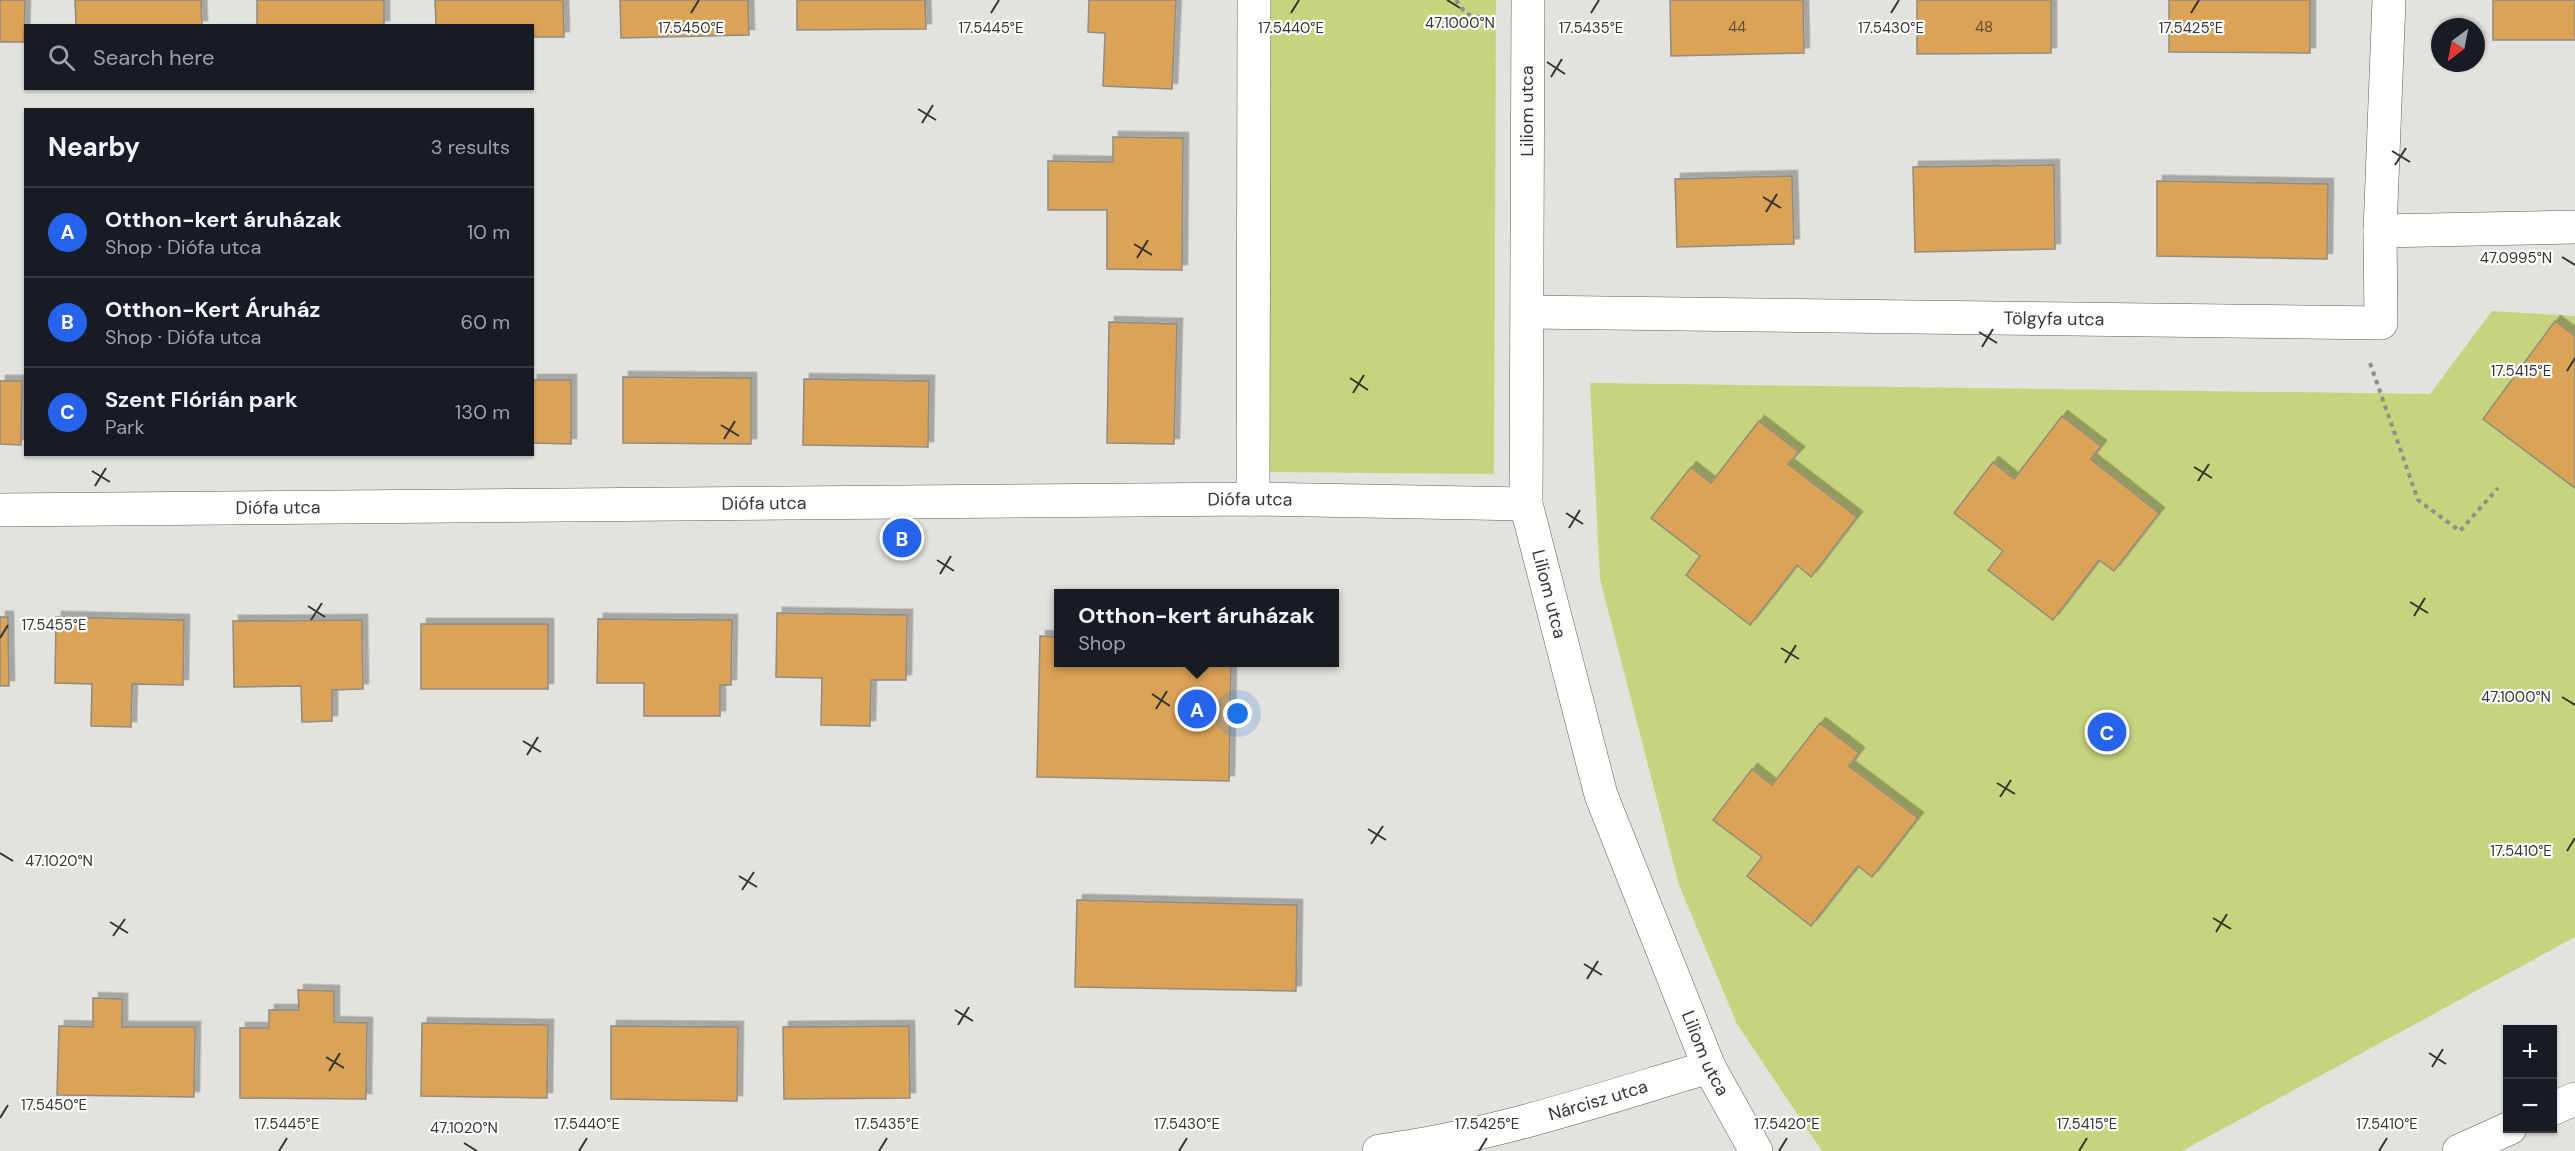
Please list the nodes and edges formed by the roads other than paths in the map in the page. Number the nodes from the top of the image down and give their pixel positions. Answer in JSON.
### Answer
{"nodes":[{"id":1,"x":1254,"y":0,"type":"edge"},
{"id":2,"x":1528,"y":0,"type":"edge"},
{"id":3,"x":2389,"y":0,"type":"edge"},
{"id":4,"x":2575,"y":228,"type":"edge"},
{"id":5,"x":2380,"y":231,"type":"junction"},
{"id":6,"x":1528,"y":312,"type":"junction"},
{"id":7,"x":1253,"y":499,"type":"junction"},
{"id":8,"x":1526,"y":504,"type":"junction"},
{"id":9,"x":0,"y":510,"type":"edge"},
{"id":10,"x":1708,"y":1067,"type":"junction"},
{"id":11,"x":2575,"y":1099,"type":"edge"},
{"id":12,"x":2557,"y":1107,"type":"edge"},
{"id":13,"x":2503,"y":1131,"type":"edge"},
{"id":14,"x":1379,"y":1151,"type":"edge"},
{"id":15,"x":1756,"y":1151,"type":"edge"},
{"id":16,"x":2459,"y":1151,"type":"edge"}],
"edges":[{"from":1,"to":7,"type":"street"},
{"from":2,"to":6,"type":"street","name":"Liliom utca"},
{"from":3,"to":5,"type":"street","name":"Tölgyfa utca"},
{"from":4,"to":5,"type":"street"},
{"from":5,"to":6,"type":"street","name":"Tölgyfa utca"},
{"from":6,"to":8,"type":"street","name":"Liliom utca"},
{"from":7,"to":8,"type":"street","name":"Diófa utca"},
{"from":7,"to":9,"type":"street","name":"Diófa utca"},
{"from":8,"to":10,"type":"street","name":"Liliom utca"},
{"from":10,"to":14,"type":"street","name":"Nárcisz utca"},
{"from":10,"to":15,"type":"street","name":"Liliom utca"},
{"from":11,"to":12,"type":"street"},
{"from":13,"to":16,"type":"street"}]}
